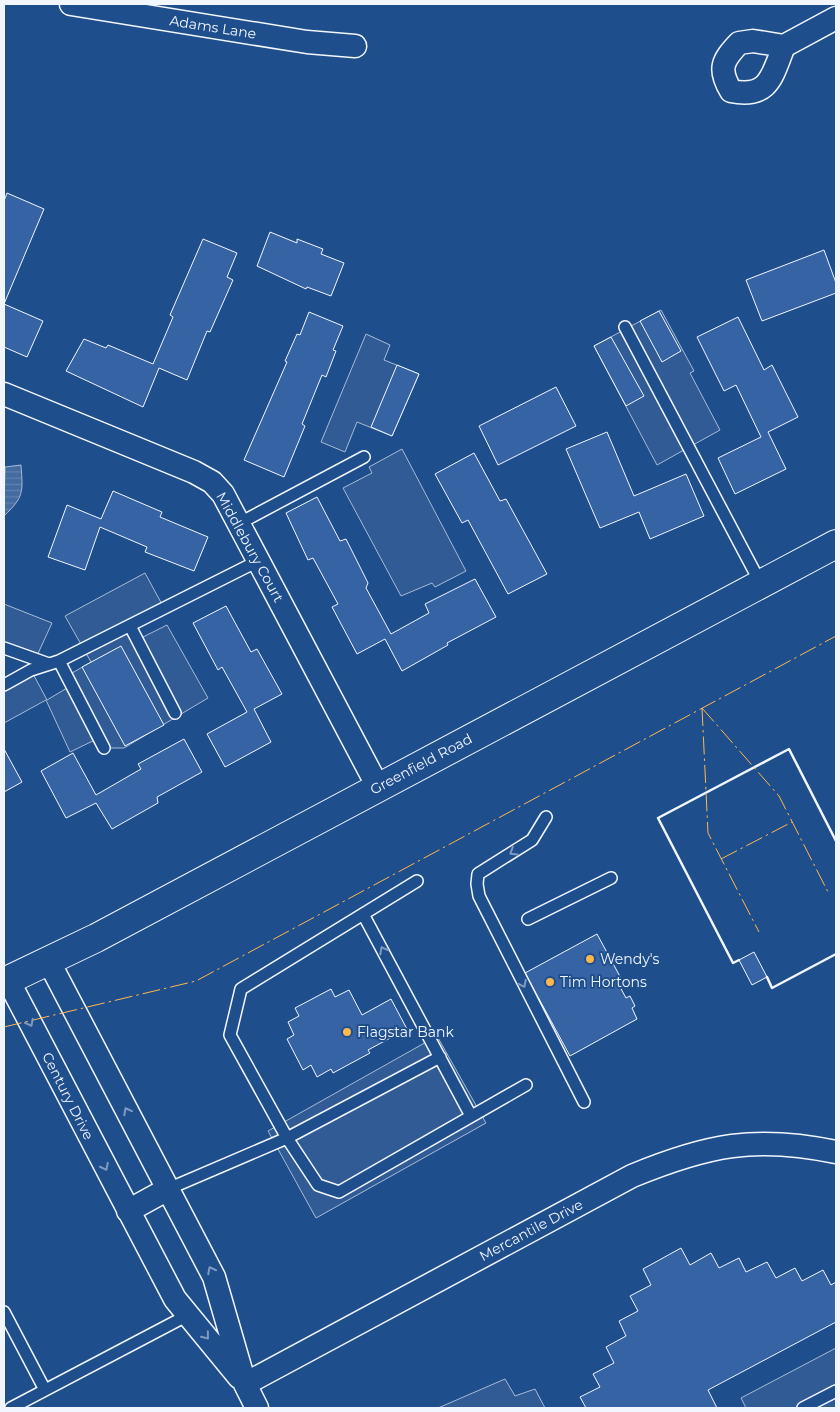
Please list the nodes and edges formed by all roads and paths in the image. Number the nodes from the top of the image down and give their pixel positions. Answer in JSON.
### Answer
{"nodes":[{"id":1,"x":70,"y":4,"type":"edge"},
{"id":2,"x":836,"y":18,"type":"edge"},
{"id":3,"x":355,"y":46,"type":"dead end"},
{"id":4,"x":784,"y":46,"type":"dead end"},
{"id":5,"x":625,"y":327,"type":"dead end"},
{"id":6,"x":4,"y":394,"type":"edge"},
{"id":7,"x":364,"y":457,"type":"dead end"},
{"id":8,"x":238,"y":524,"type":"junction"},
{"id":9,"x":836,"y":544,"type":"edge"},
{"id":10,"x":258,"y":561,"type":"junction"},
{"id":11,"x":761,"y":584,"type":"junction"},
{"id":12,"x":130,"y":626,"type":"junction"},
{"id":13,"x":4,"y":648,"type":"edge"},
{"id":14,"x":54,"y":663,"type":"junction"},
{"id":15,"x":4,"y":685,"type":"edge"},
{"id":16,"x":176,"y":713,"type":"dead end"},
{"id":17,"x":104,"y":748,"type":"dead end"},
{"id":18,"x":378,"y":787,"type":"junction"},
{"id":19,"x":546,"y":817,"type":"dead end"},
{"id":20,"x":611,"y":878,"type":"dead end"},
{"id":21,"x":417,"y":881,"type":"dead end"},
{"id":22,"x":364,"y":914,"type":"junction"},
{"id":23,"x":528,"y":919,"type":"dead end"},
{"id":24,"x":48,"y":960,"type":"junction"},
{"id":25,"x":6,"y":981,"type":"edge"},
{"id":26,"x":440,"y":1057,"type":"junction"},
{"id":27,"x":526,"y":1085,"type":"dead end"},
{"id":28,"x":584,"y":1102,"type":"dead end"},
{"id":29,"x":471,"y":1116,"type":"junction"},
{"id":30,"x":286,"y":1138,"type":"junction"},
{"id":31,"x":836,"y":1152,"type":"edge"},
{"id":32,"x":168,"y":1189,"type":"junction"},
{"id":33,"x":128,"y":1211,"type":"junction"},
{"id":34,"x":4,"y":1312,"type":"edge"},
{"id":35,"x":188,"y":1315,"type":"junction"},
{"id":36,"x":245,"y":1384,"type":"junction"},
{"id":37,"x":46,"y":1390,"type":"junction"},
{"id":38,"x":836,"y":1391,"type":"edge"},
{"id":39,"x":11,"y":1408,"type":"edge"},
{"id":40,"x":257,"y":1408,"type":"edge"},
{"id":41,"x":803,"y":1408,"type":"edge"}],
"edges":[{"from":1,"to":3,"type":"street","name":"Adams Lane"},
{"from":2,"to":4,"type":"street"},
{"from":5,"to":11,"type":"lane"},
{"from":6,"to":8,"type":"street","name":"Middlebury Court"},
{"from":7,"to":8,"type":"lane"},
{"from":8,"to":10,"type":"street","name":"Middlebury Court"},
{"from":9,"to":11,"type":"main road","name":"Greenfield Road"},
{"from":10,"to":12,"type":"lane"},
{"from":10,"to":18,"type":"street","name":"Middlebury Court"},
{"from":11,"to":18,"type":"main road","name":"Greenfield Road"},
{"from":12,"to":14,"type":"lane"},
{"from":12,"to":16,"type":"lane"},
{"from":13,"to":14,"type":"lane"},
{"from":14,"to":15,"type":"lane"},
{"from":14,"to":17,"type":"lane"},
{"from":18,"to":24,"type":"main road","name":"Greenfield Road"},
{"from":19,"to":28,"type":"lane","one_way":true},
{"from":20,"to":23,"type":"lane"},
{"from":21,"to":22,"type":"lane"},
{"from":26,"to":22,"type":"lane","one_way":true},
{"from":22,"to":30,"type":"lane"},
{"from":24,"to":25,"type":"main road","name":"Greenfield Road"},
{"from":32,"to":24,"type":"street","name":"Century Drive","one_way":true},
{"from":25,"to":33,"type":"street","name":"Century Drive","one_way":true},
{"from":26,"to":29,"type":"lane"},
{"from":26,"to":30,"type":"lane"},
{"from":27,"to":29,"type":"lane"},
{"from":29,"to":30,"type":"lane"},
{"from":30,"to":32,"type":"lane"},
{"from":31,"to":36,"type":"street","name":"Mercantile Drive"},
{"from":32,"to":33,"type":"street"},
{"from":36,"to":32,"type":"street","name":"Century Drive","one_way":true},
{"from":33,"to":35,"type":"street","name":"Century Drive"},
{"from":34,"to":37,"type":"lane"},
{"from":35,"to":36,"type":"street","name":"Century Drive","one_way":true},
{"from":35,"to":37,"type":"lane"},
{"from":36,"to":40,"type":"street","name":"Century Drive"},
{"from":37,"to":39,"type":"lane"},
{"from":38,"to":41,"type":"lane"}]}
